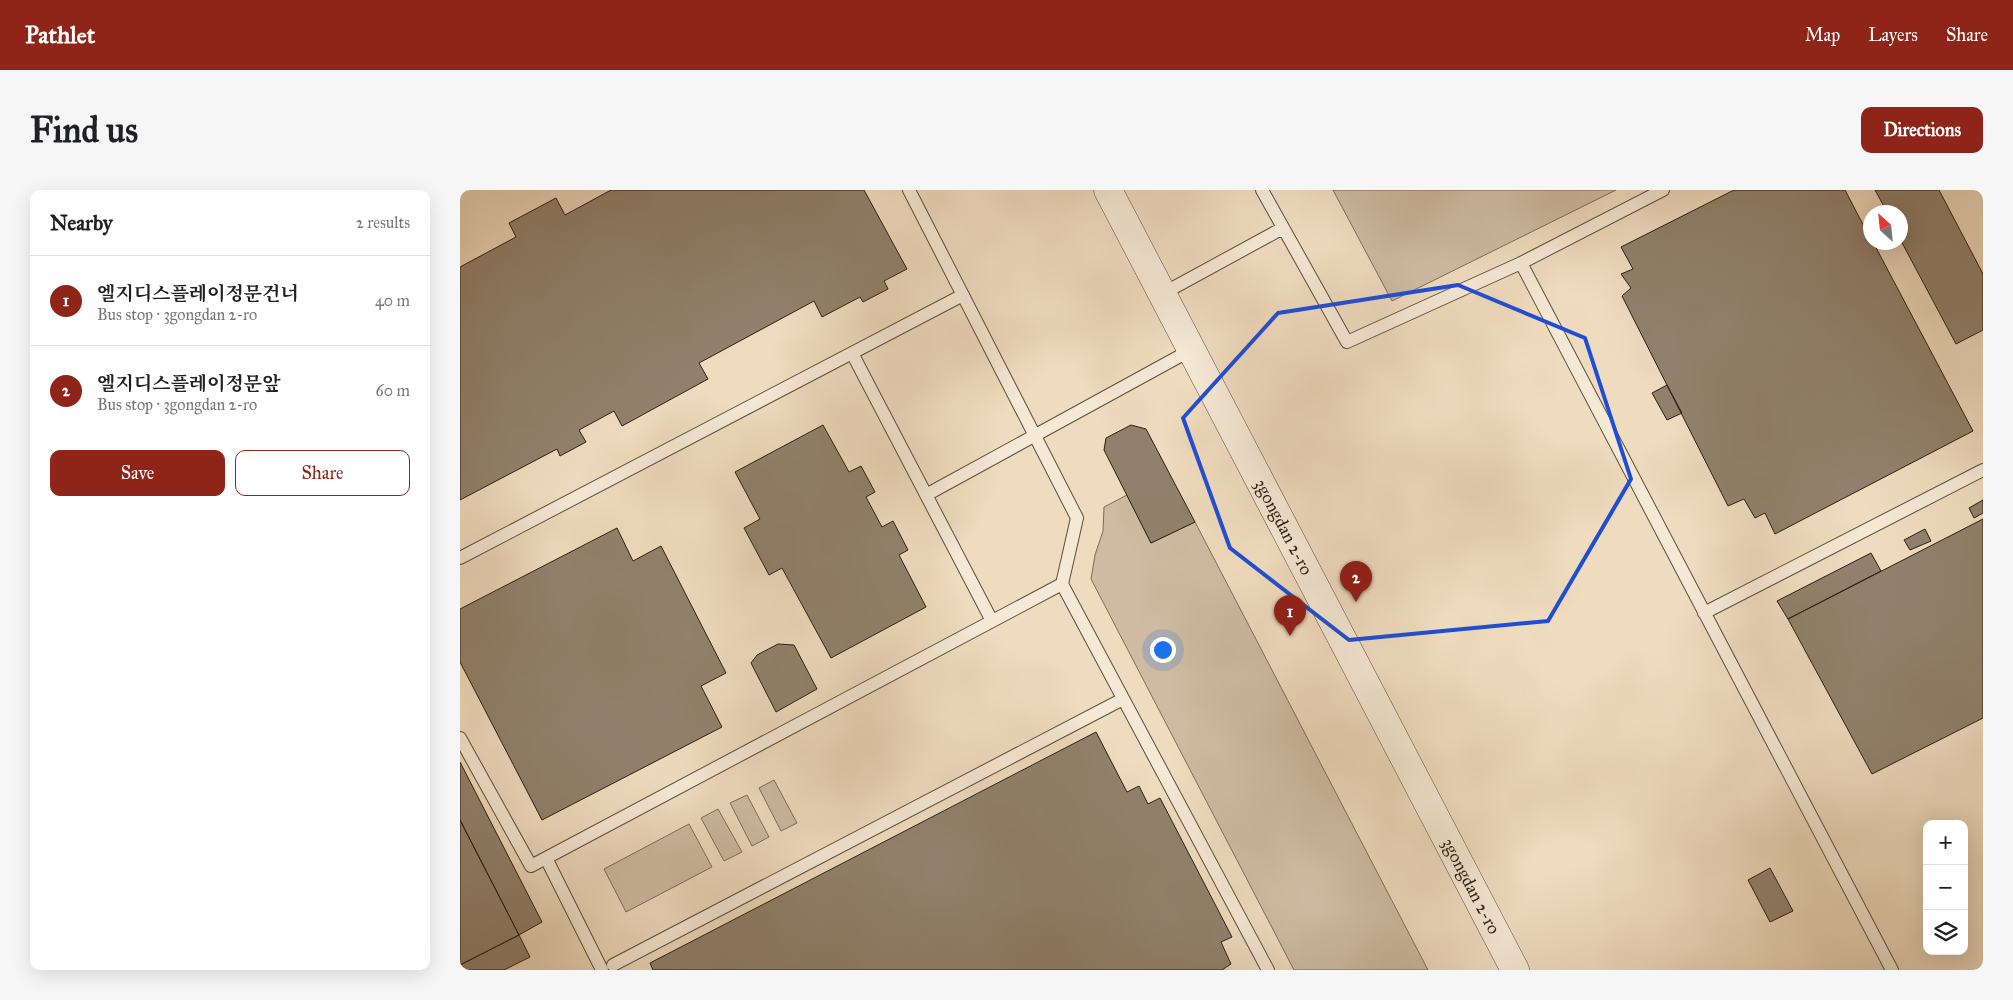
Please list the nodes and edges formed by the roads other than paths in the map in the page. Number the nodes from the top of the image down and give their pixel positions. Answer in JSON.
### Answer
{"nodes":[{"id":1,"x":910,"y":190,"type":"edge"},
{"id":2,"x":1108,"y":190,"type":"edge"},
{"id":3,"x":1262,"y":190,"type":"edge"},
{"id":4,"x":1662,"y":190,"type":"edge"},
{"id":5,"x":1283,"y":228,"type":"junction"},
{"id":6,"x":1521,"y":263,"type":"junction"},
{"id":7,"x":1162,"y":294,"type":"junction"},
{"id":8,"x":963,"y":295,"type":"junction"},
{"id":9,"x":1191,"y":350,"type":"junction"},
{"id":10,"x":852,"y":353,"type":"junction"},
{"id":11,"x":1035,"y":436,"type":"junction"},
{"id":12,"x":1983,"y":470,"type":"edge"},
{"id":13,"x":926,"y":495,"type":"junction"},
{"id":14,"x":460,"y":558,"type":"edge"},
{"id":15,"x":1062,"y":584,"type":"junction"},
{"id":16,"x":1704,"y":613,"type":"junction"},
{"id":17,"x":992,"y":621,"type":"junction"},
{"id":18,"x":1124,"y":699,"type":"junction"},
{"id":19,"x":460,"y":738,"type":"edge"},
{"id":20,"x":546,"y":858,"type":"junction"},
{"id":21,"x":609,"y":969,"type":"edge"},
{"id":22,"x":1268,"y":970,"type":"edge"},
{"id":23,"x":1515,"y":970,"type":"edge"},
{"id":24,"x":1892,"y":970,"type":"edge"}],
"edges":[{"from":1,"to":8,"type":"lane"},
{"from":2,"to":7,"type":"street","name":"3gongdan 2-ro"},
{"from":3,"to":5,"type":"lane"},
{"from":4,"to":6,"type":"lane"},
{"from":5,"to":6,"type":"lane"},
{"from":5,"to":7,"type":"lane"},
{"from":6,"to":16,"type":"lane"},
{"from":7,"to":9,"type":"street","name":"3gongdan 2-ro"},
{"from":8,"to":10,"type":"lane"},
{"from":8,"to":11,"type":"lane"},
{"from":9,"to":11,"type":"lane"},
{"from":9,"to":23,"type":"street","name":"3gongdan 2-ro"},
{"from":10,"to":13,"type":"lane"},
{"from":10,"to":14,"type":"lane"},
{"from":11,"to":13,"type":"lane"},
{"from":11,"to":15,"type":"lane"},
{"from":12,"to":16,"type":"lane"},
{"from":13,"to":17,"type":"lane"},
{"from":15,"to":17,"type":"lane"},
{"from":15,"to":18,"type":"lane"},
{"from":16,"to":24,"type":"lane"},
{"from":17,"to":20,"type":"lane"},
{"from":18,"to":21,"type":"lane"},
{"from":18,"to":22,"type":"lane"},
{"from":19,"to":20,"type":"lane"},
{"from":20,"to":21,"type":"lane"}]}
